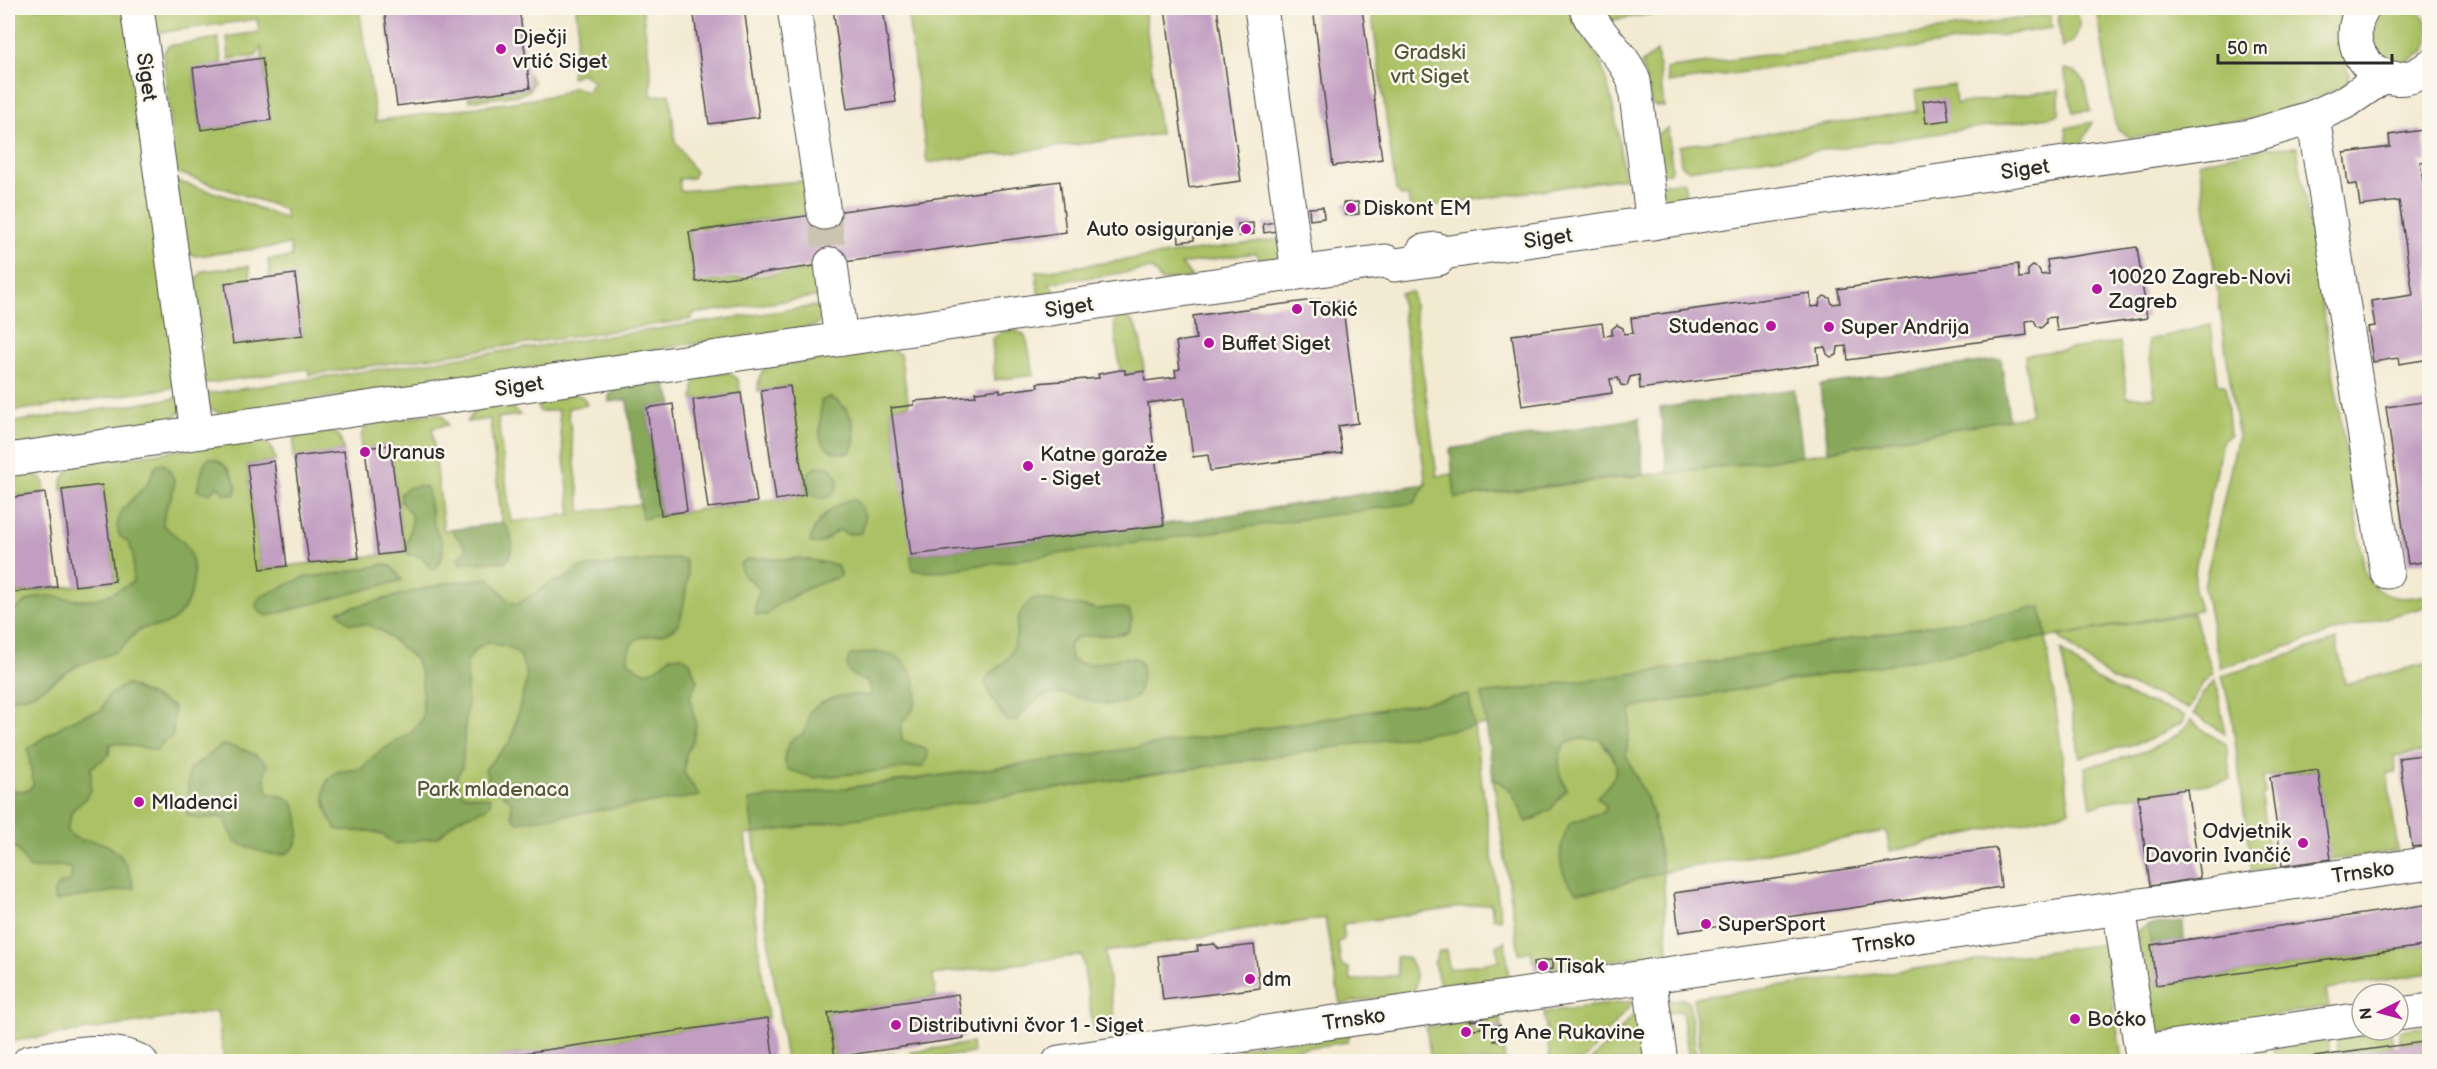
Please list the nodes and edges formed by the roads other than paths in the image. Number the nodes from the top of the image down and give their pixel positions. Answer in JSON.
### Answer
{"nodes":[{"id":1,"x":137,"y":8,"type":"edge"},
{"id":2,"x":794,"y":8,"type":"edge"},
{"id":3,"x":1261,"y":8,"type":"edge"},
{"id":4,"x":1586,"y":8,"type":"edge"},
{"id":5,"x":2363,"y":8,"type":"edge"},
{"id":6,"x":2430,"y":66,"type":"edge"},
{"id":7,"x":2384,"y":76,"type":"junction"},
{"id":8,"x":2313,"y":117,"type":"junction"},
{"id":9,"x":824,"y":213,"type":"tunnel mouth"},
{"id":10,"x":1653,"y":223,"type":"junction"},
{"id":11,"x":831,"y":264,"type":"tunnel mouth"},
{"id":12,"x":1298,"y":273,"type":"junction"},
{"id":13,"x":841,"y":339,"type":"junction"},
{"id":14,"x":197,"y":432,"type":"junction"},
{"id":15,"x":8,"y":460,"type":"edge"},
{"id":16,"x":2387,"y":572,"type":"dead end"},
{"id":17,"x":2430,"y":862,"type":"edge"},
{"id":18,"x":2119,"y":908,"type":"junction"},
{"id":19,"x":1649,"y":976,"type":"junction"},
{"id":20,"x":2430,"y":1010,"type":"edge"},
{"id":21,"x":2410,"y":1012,"type":"edge"},
{"id":22,"x":2350,"y":1021,"type":"edge"},
{"id":23,"x":2142,"y":1056,"type":"edge"},
{"id":24,"x":29,"y":1062,"type":"edge"},
{"id":25,"x":141,"y":1062,"type":"edge"},
{"id":26,"x":1059,"y":1062,"type":"edge"},
{"id":27,"x":1661,"y":1062,"type":"edge"}],
"edges":[{"from":1,"to":14,"type":"street","name":"Siget"},
{"from":2,"to":9,"type":"street"},
{"from":3,"to":12,"type":"street"},
{"from":4,"to":10,"type":"street"},
{"from":5,"to":7,"type":"street"},
{"from":6,"to":7,"type":"street"},
{"from":7,"to":8,"type":"street","name":"Siget"},
{"from":8,"to":10,"type":"street","name":"Siget"},
{"from":8,"to":16,"type":"street"},
{"from":10,"to":12,"type":"street","name":"Siget"},
{"from":11,"to":13,"type":"street"},
{"from":12,"to":13,"type":"street","name":"Siget"},
{"from":13,"to":14,"type":"street","name":"Siget"},
{"from":14,"to":15,"type":"street","name":"Siget"},
{"from":17,"to":18,"type":"street","name":"Trnsko"},
{"from":18,"to":19,"type":"street","name":"Trnsko"},
{"from":18,"to":23,"type":"street"},
{"from":19,"to":26,"type":"street","name":"Trnsko"},
{"from":19,"to":27,"type":"street"},
{"from":20,"to":21,"type":"street"},
{"from":22,"to":23,"type":"street"},
{"from":24,"to":25,"type":"street"}]}
